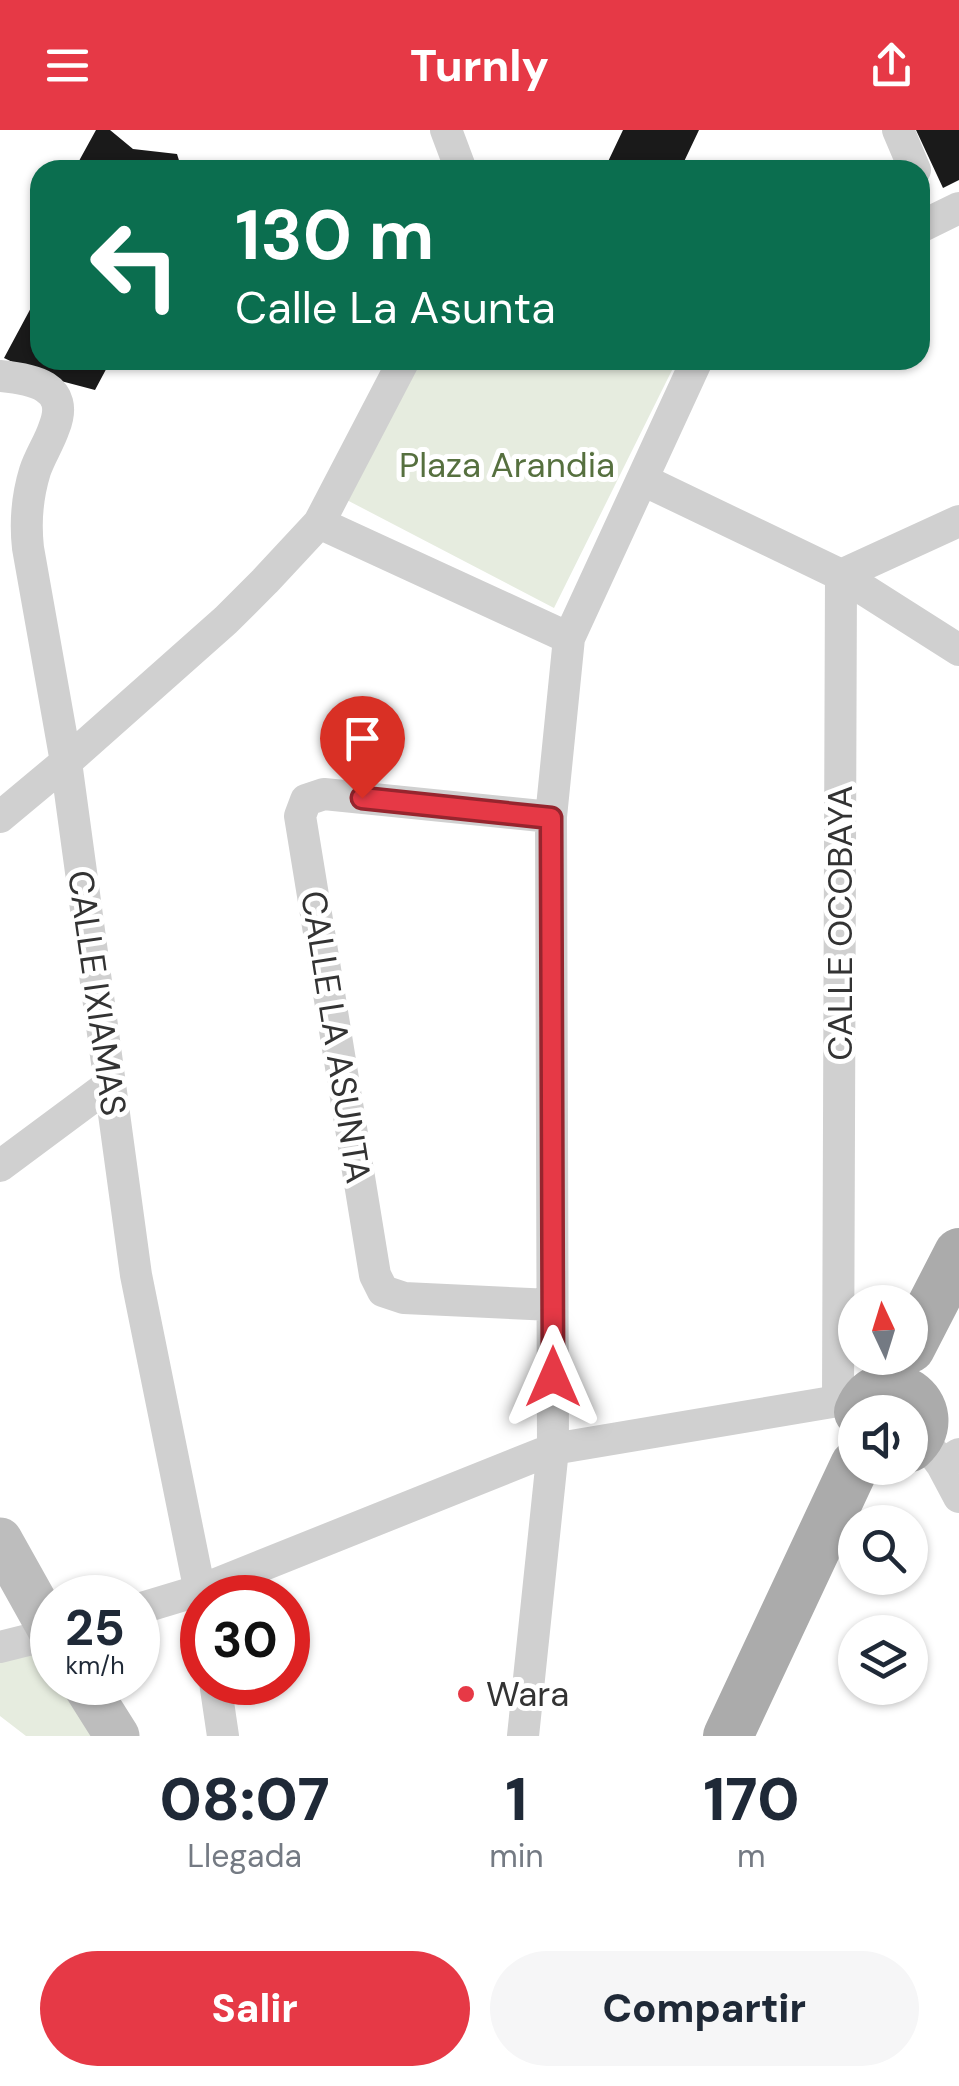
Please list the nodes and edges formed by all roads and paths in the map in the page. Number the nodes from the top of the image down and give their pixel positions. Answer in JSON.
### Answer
{"nodes":[{"id":1,"x":446,"y":130,"type":"edge"},
{"id":2,"x":898,"y":130,"type":"edge"},
{"id":3,"x":457,"y":160,"type":"edge"},
{"id":4,"x":911,"y":160,"type":"edge"},
{"id":5,"x":399,"y":370,"type":"edge"},
{"id":6,"x":692,"y":370,"type":"edge"},
{"id":7,"x":0,"y":376,"type":"edge"},
{"id":8,"x":643,"y":480,"type":"junction"},
{"id":9,"x":959,"y":521,"type":"edge"},
{"id":10,"x":319,"y":522,"type":"junction"},
{"id":11,"x":841,"y":574,"type":"junction"},
{"id":12,"x":569,"y":638,"type":"junction"},
{"id":13,"x":959,"y":650,"type":"edge"},
{"id":14,"x":66,"y":762,"type":"junction"},
{"id":15,"x":0,"y":817,"type":"edge"},
{"id":16,"x":551,"y":818,"type":"junction"},
{"id":17,"x":109,"y":1085,"type":"junction"},
{"id":18,"x":0,"y":1166,"type":"edge"},
{"id":19,"x":959,"y":1253,"type":"edge"},
{"id":20,"x":552,"y":1305,"type":"junction"},
{"id":21,"x":959,"y":1325,"type":"edge"},
{"id":22,"x":899,"y":1395,"type":"edge"},
{"id":23,"x":907,"y":1395,"type":"edge"},
{"id":24,"x":913,"y":1395,"type":"edge"},
{"id":25,"x":838,"y":1421,"type":"edge"},
{"id":26,"x":553,"y":1449,"type":"junction"},
{"id":27,"x":928,"y":1454,"type":"edge"},
{"id":28,"x":846,"y":1485,"type":"edge"},
{"id":29,"x":959,"y":1497,"type":"edge"},
{"id":30,"x":0,"y":1540,"type":"edge"},
{"id":31,"x":838,"y":1571,"type":"edge"},
{"id":32,"x":198,"y":1575,"type":"edge"},
{"id":33,"x":252,"y":1575,"type":"edge"},
{"id":34,"x":30,"y":1594,"type":"edge"},
{"id":35,"x":30,"y":1640,"type":"edge"},
{"id":36,"x":0,"y":1647,"type":"edge"},
{"id":37,"x":97,"y":1705,"type":"edge"},
{"id":38,"x":218,"y":1705,"type":"edge"},
{"id":39,"x":117,"y":1736,"type":"edge"},
{"id":40,"x":223,"y":1736,"type":"edge"},
{"id":41,"x":523,"y":1736,"type":"edge"},
{"id":42,"x":728,"y":1736,"type":"edge"},
{"id":43,"x":759,"y":1736,"type":"edge"}],
"edges":[{"from":1,"to":3,"type":"street"},
{"from":2,"to":4,"type":"street"},
{"from":5,"to":10,"type":"street"},
{"from":6,"to":8,"type":"street"},
{"from":7,"to":14,"type":"street","name":"CALLE IXIAMAS"},
{"from":8,"to":11,"type":"street"},
{"from":8,"to":12,"type":"street"},
{"from":9,"to":11,"type":"street"},
{"from":10,"to":12,"type":"street"},
{"from":10,"to":14,"type":"street"},
{"from":11,"to":13,"type":"street"},
{"from":11,"to":22,"type":"street","name":"CALLE OCOBAYA"},
{"from":12,"to":16,"type":"street"},
{"from":14,"to":15,"type":"street"},
{"from":14,"to":17,"type":"street","name":"CALLE IXIAMAS"},
{"from":16,"to":20,"type":"street"},
{"from":16,"to":20,"type":"street","name":"CALLE LA ASUNTA"},
{"from":17,"to":18,"type":"street"},
{"from":17,"to":32,"type":"street","name":"CALLE IXIAMAS"},
{"from":19,"to":23,"type":"main road"},
{"from":20,"to":26,"type":"street"},
{"from":21,"to":24,"type":"main road"},
{"from":25,"to":26,"type":"street"},
{"from":26,"to":33,"type":"street"},
{"from":26,"to":41,"type":"street"},
{"from":27,"to":29,"type":"street","name":"CALLE OCOBAYA"},
{"from":28,"to":42,"type":"main road"},
{"from":30,"to":34,"type":"street"},
{"from":31,"to":43,"type":"main road"},
{"from":35,"to":36,"type":"street"},
{"from":37,"to":39,"type":"street"},
{"from":38,"to":40,"type":"street"}]}
